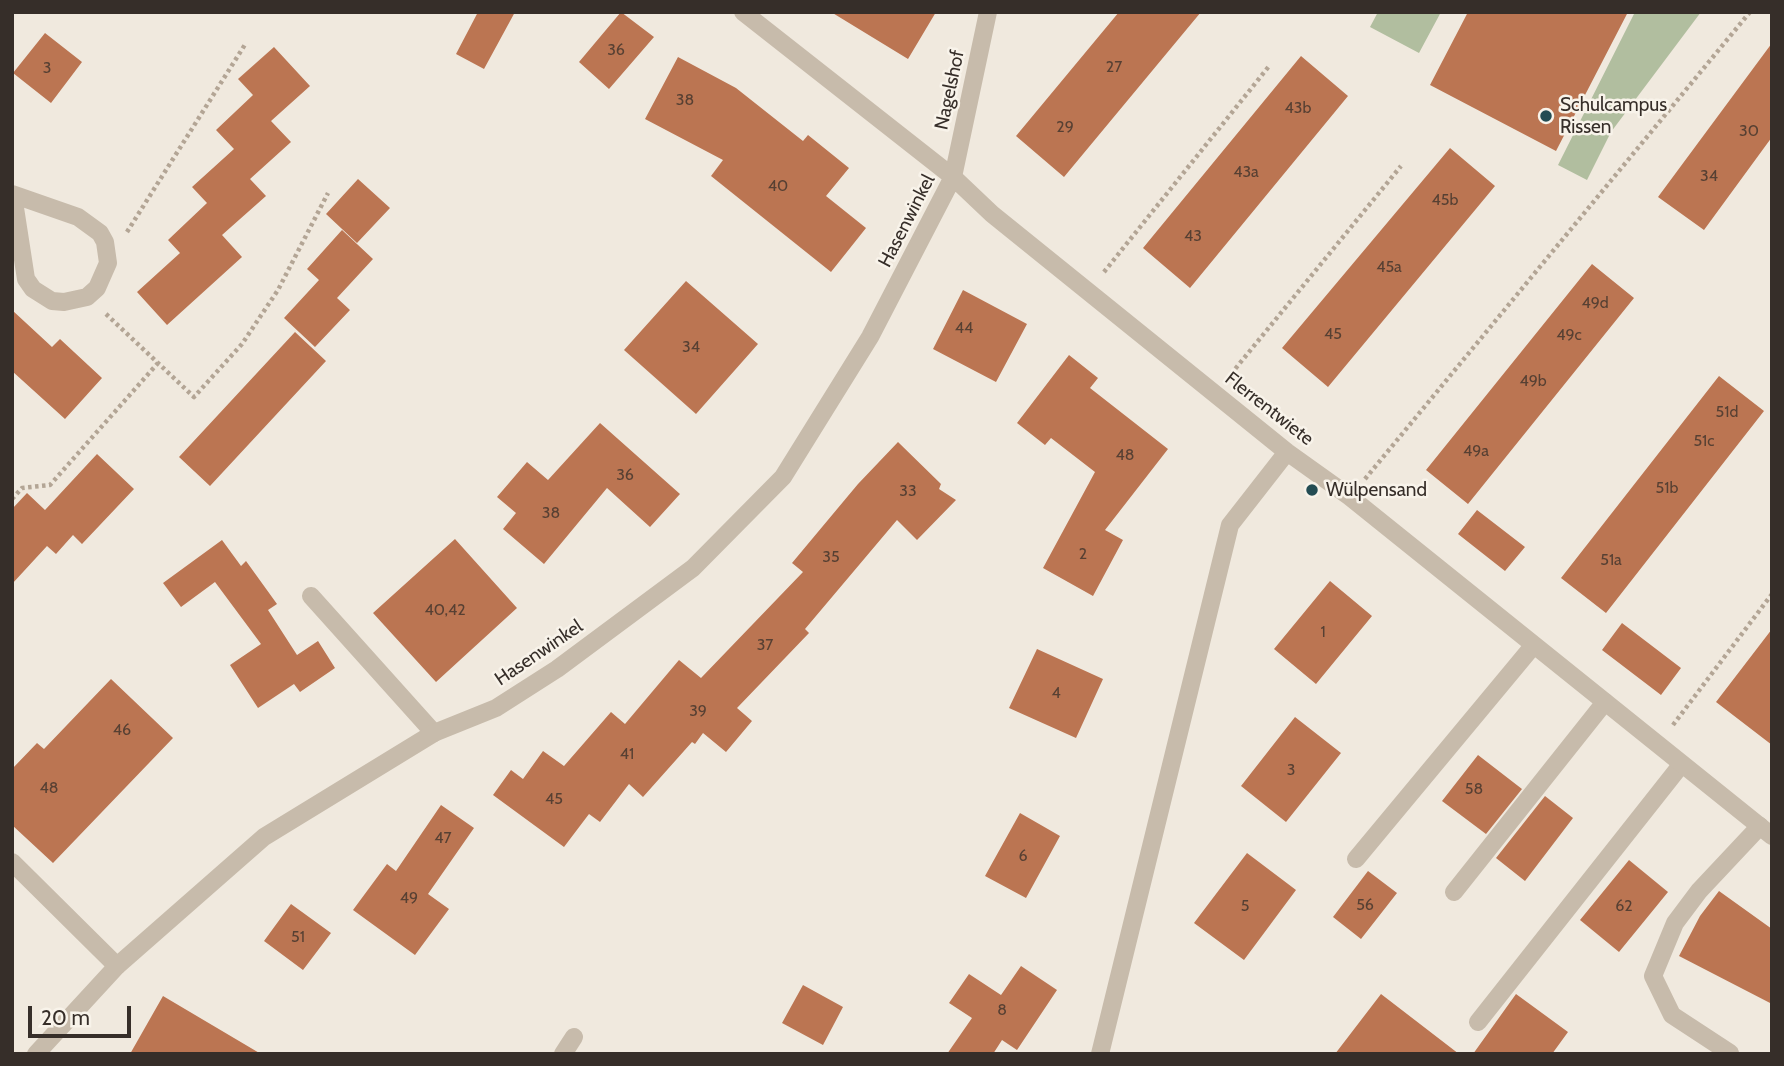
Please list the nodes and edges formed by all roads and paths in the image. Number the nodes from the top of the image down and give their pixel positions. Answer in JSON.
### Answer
{"nodes":[{"id":1,"x":743,"y":12,"type":"edge"},
{"id":2,"x":988,"y":12,"type":"edge"},
{"id":3,"x":1750,"y":12,"type":"edge"},
{"id":4,"x":246,"y":43,"type":"dead end"},
{"id":5,"x":1270,"y":65,"type":"dead end"},
{"id":6,"x":1401,"y":166,"type":"dead end"},
{"id":7,"x":953,"y":177,"type":"junction"},
{"id":8,"x":328,"y":193,"type":"dead end"},
{"id":9,"x":13,"y":194,"type":"edge"},
{"id":10,"x":108,"y":263,"type":"junction"},
{"id":11,"x":1088,"y":292,"type":"junction"},
{"id":12,"x":87,"y":296,"type":"junction"},
{"id":13,"x":159,"y":363,"type":"junction"},
{"id":14,"x":1214,"y":394,"type":"junction"},
{"id":15,"x":1287,"y":452,"type":"junction"},
{"id":16,"x":1350,"y":497,"type":"junction"},
{"id":17,"x":12,"y":499,"type":"edge"},
{"id":18,"x":1772,"y":594,"type":"edge"},
{"id":19,"x":311,"y":596,"type":"dead end"},
{"id":20,"x":1534,"y":646,"type":"junction"},
{"id":21,"x":1605,"y":702,"type":"junction"},
{"id":22,"x":434,"y":733,"type":"junction"},
{"id":23,"x":1657,"y":745,"type":"junction"},
{"id":24,"x":1681,"y":765,"type":"junction"},
{"id":25,"x":1766,"y":831,"type":"edge"},
{"id":26,"x":1356,"y":859,"type":"dead end"},
{"id":27,"x":12,"y":862,"type":"edge"},
{"id":28,"x":1454,"y":892,"type":"dead end"},
{"id":29,"x":117,"y":966,"type":"junction"},
{"id":30,"x":1478,"y":1022,"type":"dead end"},
{"id":31,"x":574,"y":1037,"type":"dead end"},
{"id":32,"x":1730,"y":1053,"type":"edge"},
{"id":33,"x":36,"y":1054,"type":"edge"},
{"id":34,"x":563,"y":1054,"type":"edge"},
{"id":35,"x":1100,"y":1054,"type":"edge"}],
"edges":[{"from":1,"to":7,"type":"street","name":"Flerrentwiete"},
{"from":2,"to":7,"type":"street","name":"Nagelshof"},
{"from":3,"to":16,"type":"path"},
{"from":4,"to":10,"type":"path"},
{"from":5,"to":11,"type":"path"},
{"from":6,"to":14,"type":"path"},
{"from":7,"to":11,"type":"street","name":"Flerrentwiete"},
{"from":7,"to":22,"type":"street","name":"Hasenwinkel"},
{"from":8,"to":13,"type":"path"},
{"from":9,"to":10,"type":"street"},
{"from":9,"to":12,"type":"street"},
{"from":10,"to":12,"type":"street"},
{"from":11,"to":14,"type":"street","name":"Flerrentwiete"},
{"from":12,"to":13,"type":"path"},
{"from":13,"to":17,"type":"path"},
{"from":14,"to":15,"type":"street","name":"Flerrentwiete"},
{"from":15,"to":16,"type":"street","name":"Flerrentwiete"},
{"from":15,"to":35,"type":"street"},
{"from":16,"to":20,"type":"street","name":"Flerrentwiete"},
{"from":18,"to":23,"type":"path"},
{"from":19,"to":22,"type":"street"},
{"from":20,"to":21,"type":"street","name":"Flerrentwiete"},
{"from":20,"to":26,"type":"street"},
{"from":21,"to":23,"type":"street","name":"Flerrentwiete"},
{"from":21,"to":28,"type":"street"},
{"from":22,"to":29,"type":"street","name":"Hasenwinkel"},
{"from":23,"to":24,"type":"street","name":"Flerrentwiete"},
{"from":24,"to":25,"type":"street","name":"Flerrentwiete"},
{"from":24,"to":30,"type":"street"},
{"from":25,"to":32,"type":"street"},
{"from":27,"to":29,"type":"street"},
{"from":29,"to":33,"type":"street","name":"Hasenwinkel"},
{"from":31,"to":34,"type":"street"}]}
